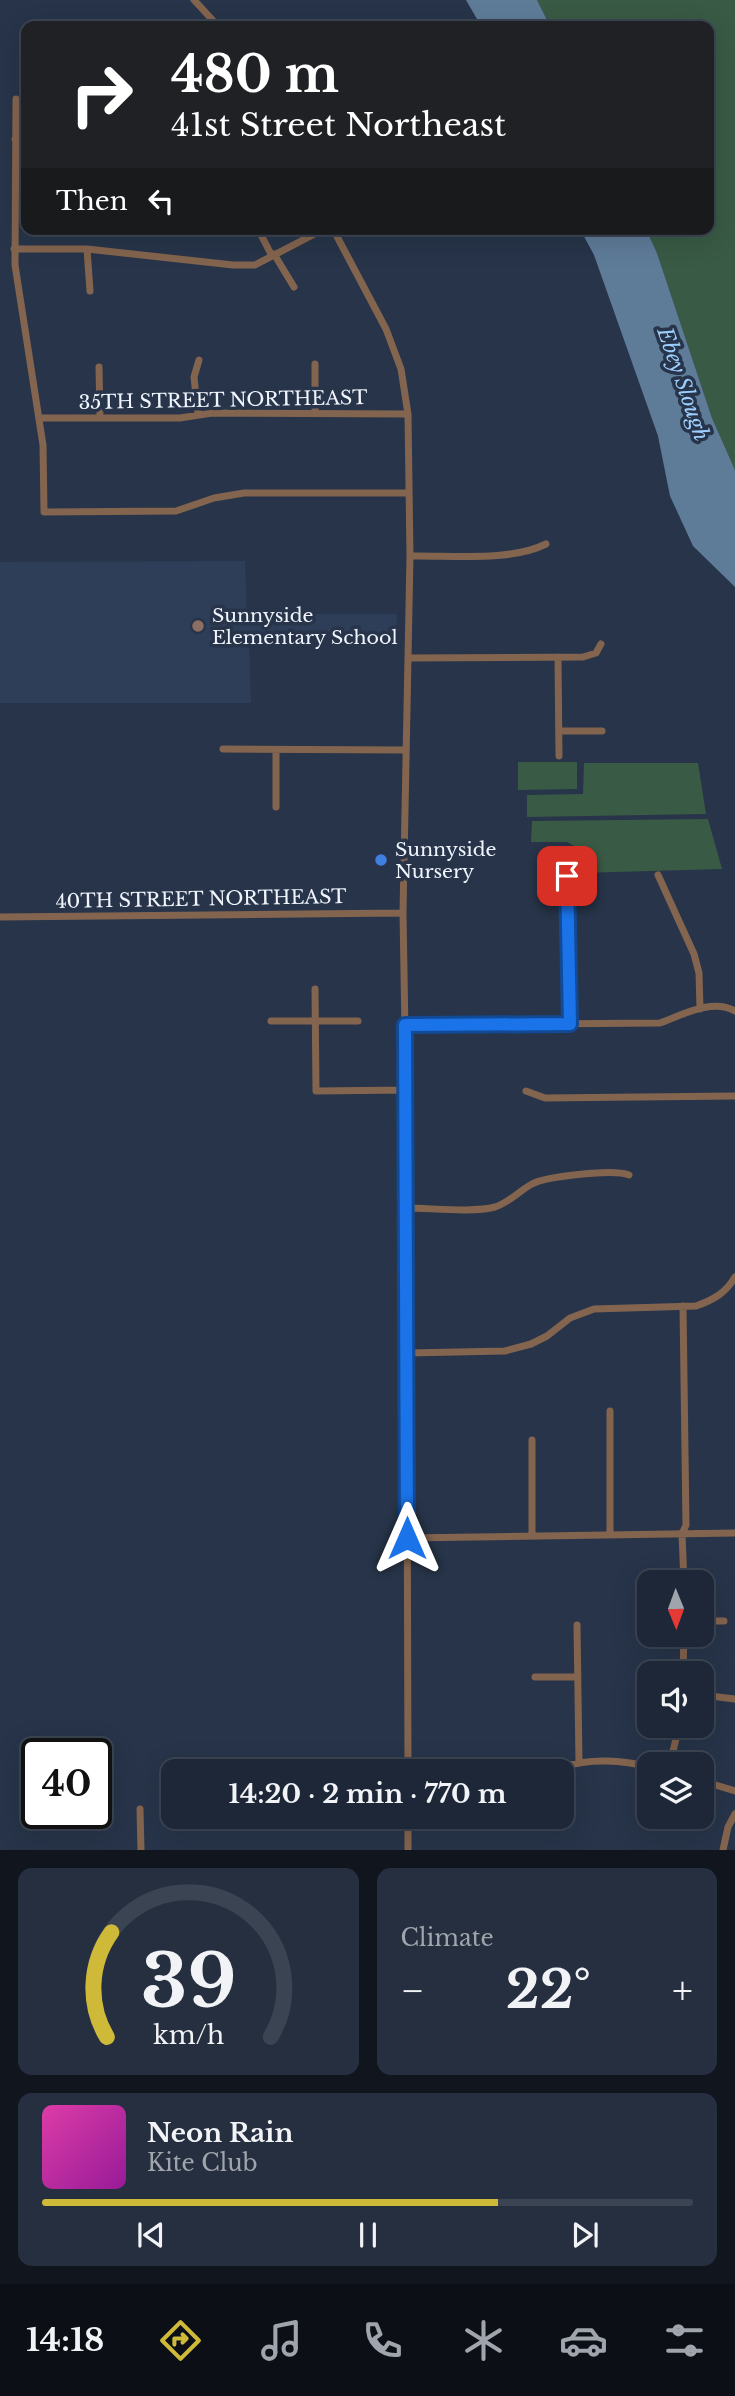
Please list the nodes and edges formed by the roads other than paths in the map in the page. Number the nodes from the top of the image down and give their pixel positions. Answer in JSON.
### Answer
{"nodes":[{"id":1,"x":194,"y":0,"type":"edge"},
{"id":2,"x":213,"y":21,"type":"edge"},
{"id":3,"x":16,"y":99,"type":"dead end"},
{"id":4,"x":15,"y":139,"type":"junction"},
{"id":5,"x":21,"y":139,"type":"edge"},
{"id":6,"x":261,"y":235,"type":"edge"},
{"id":7,"x":312,"y":235,"type":"edge"},
{"id":8,"x":336,"y":235,"type":"edge"},
{"id":9,"x":14,"y":249,"type":"junction"},
{"id":10,"x":87,"y":249,"type":"junction"},
{"id":11,"x":273,"y":255,"type":"junction"},
{"id":12,"x":294,"y":287,"type":"dead end"},
{"id":13,"x":90,"y":291,"type":"dead end"},
{"id":14,"x":199,"y":360,"type":"dead end"},
{"id":15,"x":315,"y":364,"type":"dead end"},
{"id":16,"x":99,"y":366,"type":"dead end"},
{"id":17,"x":315,"y":413,"type":"junction"},
{"id":18,"x":408,"y":414,"type":"junction"},
{"id":19,"x":198,"y":415,"type":"junction"},
{"id":20,"x":100,"y":417,"type":"junction"},
{"id":21,"x":40,"y":418,"type":"junction"},
{"id":22,"x":408,"y":493,"type":"junction"},
{"id":23,"x":546,"y":544,"type":"dead end"},
{"id":24,"x":410,"y":556,"type":"junction"},
{"id":25,"x":601,"y":644,"type":"dead end"},
{"id":26,"x":558,"y":657,"type":"junction"},
{"id":27,"x":408,"y":658,"type":"junction"},
{"id":28,"x":559,"y":731,"type":"junction"},
{"id":29,"x":602,"y":731,"type":"dead end"},
{"id":30,"x":223,"y":749,"type":"dead end"},
{"id":31,"x":276,"y":750,"type":"junction"},
{"id":32,"x":406,"y":750,"type":"junction"},
{"id":33,"x":559,"y":756,"type":"dead end"},
{"id":34,"x":276,"y":807,"type":"dead end"},
{"id":35,"x":658,"y":875,"type":"dead end"},
{"id":36,"x":567,"y":876,"type":"dead end"},
{"id":37,"x":403,"y":913,"type":"junction"},
{"id":38,"x":0,"y":918,"type":"edge"},
{"id":39,"x":315,"y":989,"type":"dead end"},
{"id":40,"x":700,"y":1009,"type":"junction"},
{"id":41,"x":734,"y":1010,"type":"edge"},
{"id":42,"x":271,"y":1021,"type":"dead end"},
{"id":43,"x":315,"y":1021,"type":"junction"},
{"id":44,"x":358,"y":1021,"type":"dead end"},
{"id":45,"x":570,"y":1024,"type":"junction"},
{"id":46,"x":405,"y":1025,"type":"junction"},
{"id":47,"x":407,"y":1090,"type":"junction"},
{"id":48,"x":526,"y":1091,"type":"dead end"},
{"id":49,"x":735,"y":1096,"type":"edge"},
{"id":50,"x":629,"y":1175,"type":"dead end"},
{"id":51,"x":407,"y":1209,"type":"junction"},
{"id":52,"x":735,"y":1277,"type":"edge"},
{"id":53,"x":683,"y":1306,"type":"junction"},
{"id":54,"x":408,"y":1353,"type":"junction"},
{"id":55,"x":610,"y":1411,"type":"dead end"},
{"id":56,"x":532,"y":1440,"type":"dead end"},
{"id":57,"x":735,"y":1533,"type":"edge"},
{"id":58,"x":682,"y":1534,"type":"junction"},
{"id":59,"x":610,"y":1535,"type":"junction"},
{"id":60,"x":532,"y":1536,"type":"junction"},
{"id":61,"x":407,"y":1538,"type":"junction"},
{"id":62,"x":684,"y":1570,"type":"edge"},
{"id":63,"x":714,"y":1621,"type":"edge"},
{"id":64,"x":724,"y":1621,"type":"dead end"},
{"id":65,"x":577,"y":1625,"type":"dead end"},
{"id":66,"x":578,"y":1676,"type":"junction"},
{"id":67,"x":536,"y":1678,"type":"dead end"},
{"id":68,"x":714,"y":1696,"type":"edge"},
{"id":69,"x":735,"y":1699,"type":"edge"},
{"id":70,"x":408,"y":1759,"type":"edge"},
{"id":71,"x":579,"y":1762,"type":"junction"},
{"id":72,"x":637,"y":1763,"type":"edge"},
{"id":73,"x":574,"y":1764,"type":"edge"},
{"id":74,"x":714,"y":1784,"type":"edge"},
{"id":75,"x":735,"y":1791,"type":"edge"},
{"id":76,"x":140,"y":1809,"type":"dead end"},
{"id":77,"x":735,"y":1814,"type":"edge"},
{"id":78,"x":408,"y":1829,"type":"edge"},
{"id":79,"x":141,"y":1850,"type":"edge"},
{"id":80,"x":408,"y":1850,"type":"edge"},
{"id":81,"x":723,"y":1850,"type":"edge"}],
"edges":[{"from":1,"to":2,"type":"street"},
{"from":3,"to":4,"type":"street"},
{"from":4,"to":5,"type":"street"},
{"from":4,"to":9,"type":"street"},
{"from":6,"to":11,"type":"street"},
{"from":7,"to":11,"type":"street"},
{"from":8,"to":18,"type":"street"},
{"from":9,"to":10,"type":"street"},
{"from":9,"to":21,"type":"street"},
{"from":10,"to":11,"type":"street"},
{"from":10,"to":13,"type":"street"},
{"from":11,"to":12,"type":"street"},
{"from":14,"to":19,"type":"street"},
{"from":15,"to":17,"type":"street"},
{"from":16,"to":20,"type":"street"},
{"from":17,"to":18,"type":"street","name":"35TH STREET NORTHEAST"},
{"from":17,"to":19,"type":"street","name":"35TH STREET NORTHEAST"},
{"from":18,"to":22,"type":"street"},
{"from":19,"to":20,"type":"street","name":"35TH STREET NORTHEAST"},
{"from":20,"to":21,"type":"street","name":"35TH STREET NORTHEAST"},
{"from":21,"to":22,"type":"street"},
{"from":22,"to":24,"type":"street"},
{"from":23,"to":24,"type":"street"},
{"from":24,"to":27,"type":"street"},
{"from":25,"to":26,"type":"street"},
{"from":26,"to":27,"type":"street"},
{"from":26,"to":28,"type":"street"},
{"from":27,"to":32,"type":"street"},
{"from":28,"to":29,"type":"street"},
{"from":28,"to":33,"type":"street"},
{"from":30,"to":31,"type":"street"},
{"from":31,"to":32,"type":"street"},
{"from":31,"to":34,"type":"street"},
{"from":32,"to":37,"type":"street"},
{"from":35,"to":40,"type":"street"},
{"from":36,"to":45,"type":"street"},
{"from":37,"to":38,"type":"street","name":"40TH STREET NORTHEAST"},
{"from":37,"to":46,"type":"street"},
{"from":39,"to":43,"type":"street"},
{"from":40,"to":41,"type":"street"},
{"from":40,"to":45,"type":"street"},
{"from":42,"to":43,"type":"street"},
{"from":43,"to":44,"type":"street"},
{"from":43,"to":47,"type":"street"},
{"from":45,"to":46,"type":"street"},
{"from":46,"to":47,"type":"street"},
{"from":47,"to":51,"type":"street"},
{"from":48,"to":49,"type":"street"},
{"from":50,"to":51,"type":"street"},
{"from":51,"to":54,"type":"street"},
{"from":52,"to":53,"type":"street"},
{"from":53,"to":54,"type":"street"},
{"from":53,"to":58,"type":"street"},
{"from":54,"to":61,"type":"street"},
{"from":55,"to":59,"type":"street"},
{"from":56,"to":60,"type":"street"},
{"from":57,"to":58,"type":"street"},
{"from":58,"to":59,"type":"street"},
{"from":58,"to":62,"type":"street"},
{"from":59,"to":60,"type":"street"},
{"from":60,"to":61,"type":"street"},
{"from":61,"to":70,"type":"street"},
{"from":63,"to":64,"type":"street"},
{"from":65,"to":66,"type":"street"},
{"from":66,"to":67,"type":"street"},
{"from":66,"to":71,"type":"street"},
{"from":68,"to":69,"type":"street"},
{"from":71,"to":72,"type":"street"},
{"from":71,"to":73,"type":"street"},
{"from":74,"to":75,"type":"street"},
{"from":76,"to":79,"type":"street"},
{"from":77,"to":81,"type":"street"},
{"from":78,"to":80,"type":"street"}]}
